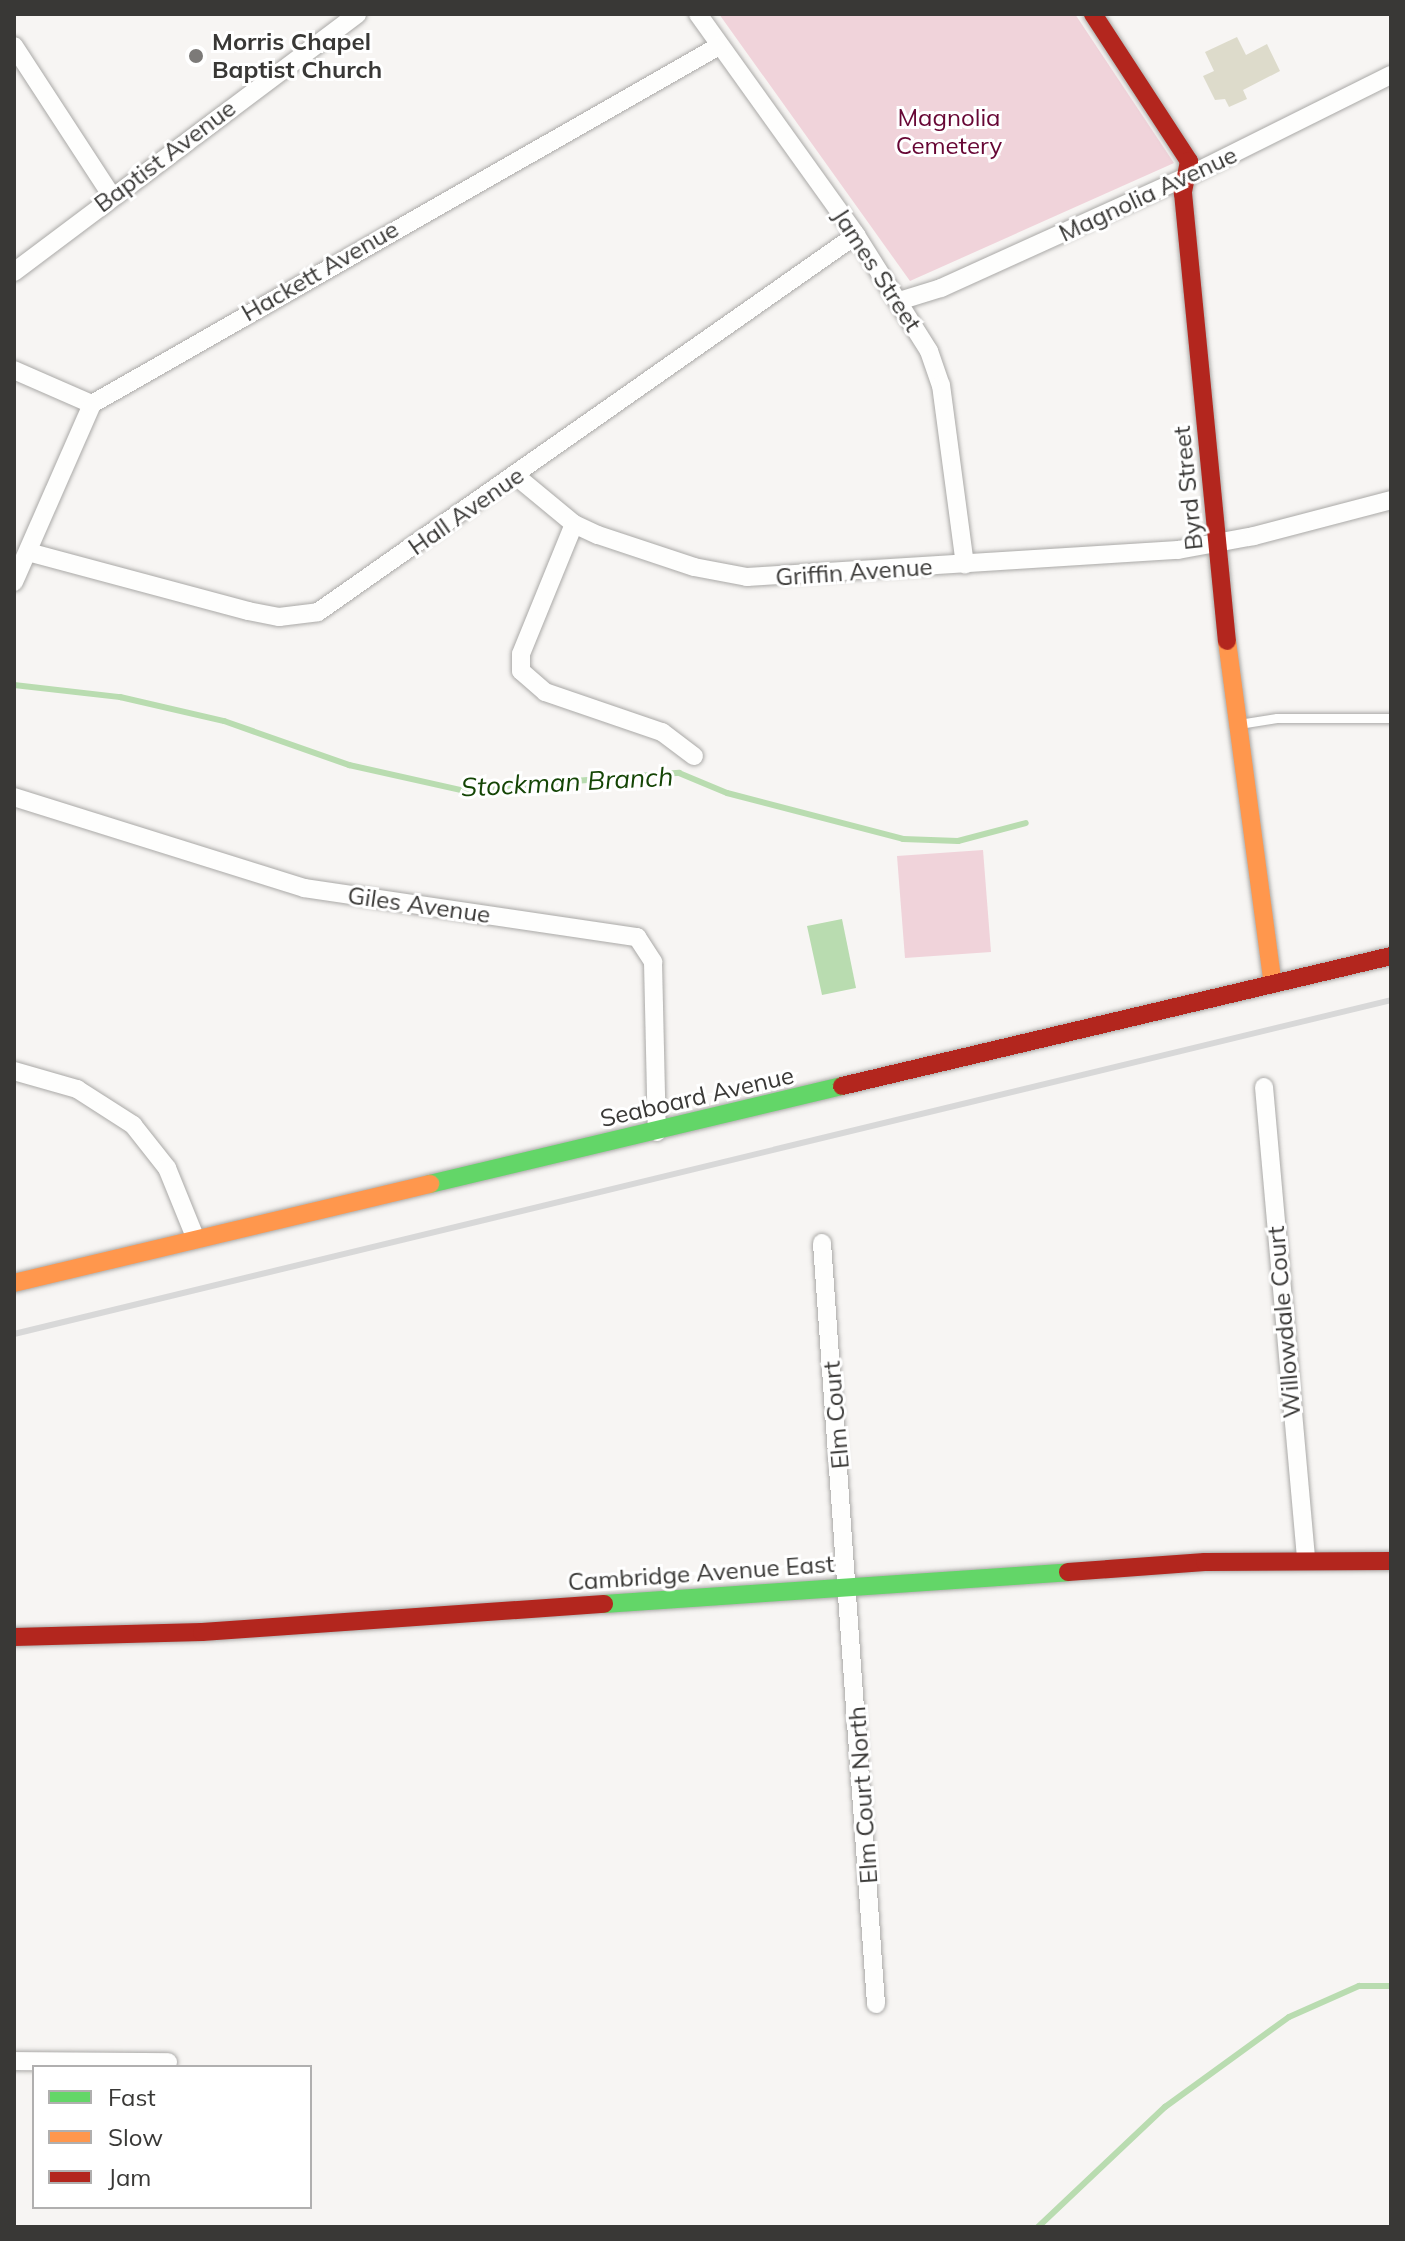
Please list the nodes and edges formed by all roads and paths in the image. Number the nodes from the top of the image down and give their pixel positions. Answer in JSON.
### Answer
{"nodes":[{"id":1,"x":357,"y":14,"type":"edge"},
{"id":2,"x":698,"y":14,"type":"edge"},
{"id":3,"x":1093,"y":14,"type":"edge"},
{"id":4,"x":14,"y":46,"type":"edge"},
{"id":5,"x":719,"y":46,"type":"junction"},
{"id":6,"x":1391,"y":75,"type":"edge"},
{"id":7,"x":1188,"y":176,"type":"junction"},
{"id":8,"x":111,"y":195,"type":"junction"},
{"id":9,"x":856,"y":235,"type":"junction"},
{"id":10,"x":14,"y":272,"type":"edge"},
{"id":11,"x":899,"y":301,"type":"junction"},
{"id":12,"x":14,"y":370,"type":"edge"},
{"id":13,"x":92,"y":404,"type":"junction"},
{"id":14,"x":516,"y":476,"type":"junction"},
{"id":15,"x":1391,"y":500,"type":"edge"},
{"id":16,"x":574,"y":524,"type":"junction"},
{"id":17,"x":1217,"y":543,"type":"junction"},
{"id":18,"x":28,"y":552,"type":"junction"},
{"id":19,"x":965,"y":564,"type":"junction"},
{"id":20,"x":14,"y":582,"type":"edge"},
{"id":21,"x":1391,"y":718,"type":"edge"},
{"id":22,"x":1236,"y":724,"type":"junction"},
{"id":23,"x":694,"y":756,"type":"dead end"},
{"id":24,"x":14,"y":797,"type":"edge"},
{"id":25,"x":1391,"y":956,"type":"edge"},
{"id":26,"x":1273,"y":984,"type":"junction"},
{"id":27,"x":14,"y":1071,"type":"edge"},
{"id":28,"x":1264,"y":1087,"type":"dead end"},
{"id":29,"x":657,"y":1132,"type":"junction"},
{"id":30,"x":195,"y":1237,"type":"junction"},
{"id":31,"x":822,"y":1243,"type":"dead end"},
{"id":32,"x":14,"y":1283,"type":"edge"},
{"id":33,"x":1306,"y":1558,"type":"junction"},
{"id":34,"x":1391,"y":1561,"type":"edge"},
{"id":35,"x":850,"y":1587,"type":"junction"},
{"id":36,"x":14,"y":1637,"type":"edge"},
{"id":37,"x":876,"y":2004,"type":"dead end"},
{"id":38,"x":14,"y":2061,"type":"edge"},
{"id":39,"x":168,"y":2062,"type":"dead end"}],
"edges":[{"from":1,"to":8,"type":"street","name":"Baptist Avenue"},
{"from":2,"to":5,"type":"street","name":"James Street"},
{"from":3,"to":7,"type":"street","name":"Byrd Street"},
{"from":4,"to":8,"type":"street"},
{"from":5,"to":9,"type":"street","name":"James Street"},
{"from":5,"to":13,"type":"street","name":"Hackett Avenue"},
{"from":6,"to":7,"type":"street","name":"Magnolia Avenue"},
{"from":7,"to":11,"type":"street","name":"Magnolia Avenue"},
{"from":7,"to":17,"type":"street","name":"Byrd Street"},
{"from":8,"to":10,"type":"street","name":"Baptist Avenue"},
{"from":9,"to":11,"type":"street","name":"James Street"},
{"from":9,"to":14,"type":"street","name":"Hall Avenue"},
{"from":11,"to":19,"type":"street","name":"James Street"},
{"from":12,"to":13,"type":"street"},
{"from":13,"to":18,"type":"street"},
{"from":14,"to":16,"type":"street","name":"Griffin Avenue"},
{"from":14,"to":18,"type":"street","name":"Hall Avenue"},
{"from":15,"to":17,"type":"street","name":"Griffin Avenue"},
{"from":16,"to":19,"type":"street","name":"Griffin Avenue"},
{"from":16,"to":23,"type":"street"},
{"from":17,"to":19,"type":"street","name":"Griffin Avenue"},
{"from":17,"to":22,"type":"street","name":"Byrd Street"},
{"from":18,"to":20,"type":"street"},
{"from":21,"to":22,"type":"lane"},
{"from":22,"to":26,"type":"street","name":"Byrd Street"},
{"from":24,"to":29,"type":"street","name":"Giles Avenue"},
{"from":25,"to":26,"type":"street","name":"Seaboard Avenue"},
{"from":26,"to":29,"type":"street","name":"Seaboard Avenue"},
{"from":27,"to":30,"type":"street"},
{"from":28,"to":33,"type":"street","name":"Willowdale Court"},
{"from":29,"to":30,"type":"street","name":"Seaboard Avenue"},
{"from":30,"to":32,"type":"street","name":"Seaboard Avenue"},
{"from":31,"to":35,"type":"street","name":"Elm Court"},
{"from":33,"to":34,"type":"street","name":"Cambridge Avenue East"},
{"from":33,"to":35,"type":"street","name":"Cambridge Avenue East"},
{"from":35,"to":36,"type":"street","name":"Cambridge Avenue East"},
{"from":35,"to":37,"type":"street","name":"Elm Court North"},
{"from":38,"to":39,"type":"street"}]}
